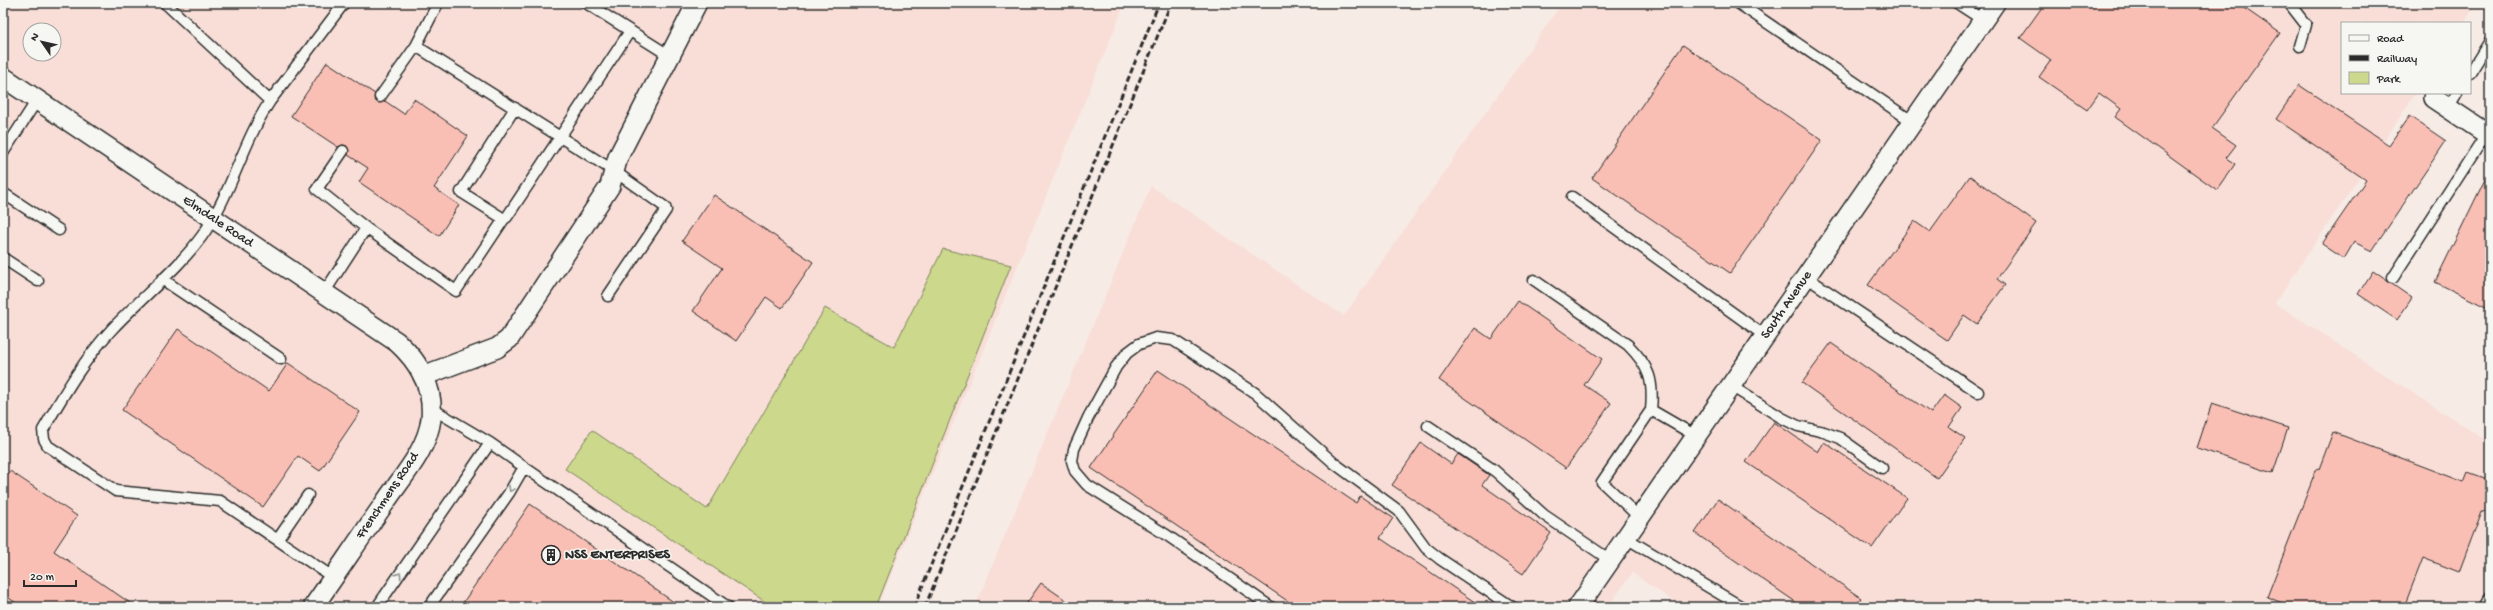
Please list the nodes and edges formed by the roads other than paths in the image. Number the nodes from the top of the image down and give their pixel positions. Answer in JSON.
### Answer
{"nodes":[{"id":1,"x":164,"y":3,"type":"edge"},
{"id":2,"x":344,"y":3,"type":"edge"},
{"id":3,"x":438,"y":3,"type":"edge"},
{"id":4,"x":586,"y":3,"type":"edge"},
{"id":5,"x":697,"y":3,"type":"edge"},
{"id":6,"x":1738,"y":3,"type":"edge"},
{"id":7,"x":1957,"y":3,"type":"edge"},
{"id":8,"x":1995,"y":3,"type":"edge"},
{"id":9,"x":2289,"y":3,"type":"edge"},
{"id":10,"x":1983,"y":20,"type":"junction"},
{"id":11,"x":630,"y":31,"type":"junction"},
{"id":12,"x":2490,"y":41,"type":"edge"},
{"id":13,"x":416,"y":46,"type":"junction"},
{"id":14,"x":2300,"y":46,"type":"dead end"},
{"id":15,"x":670,"y":56,"type":"junction"},
{"id":16,"x":2471,"y":71,"type":"edge"},
{"id":17,"x":3,"y":77,"type":"edge"},
{"id":18,"x":380,"y":97,"type":"dead end"},
{"id":19,"x":37,"y":100,"type":"junction"},
{"id":20,"x":2446,"y":100,"type":"edge"},
{"id":21,"x":270,"y":101,"type":"junction"},
{"id":22,"x":515,"y":108,"type":"junction"},
{"id":23,"x":1913,"y":122,"type":"junction"},
{"id":24,"x":2488,"y":135,"type":"edge"},
{"id":25,"x":560,"y":137,"type":"junction"},
{"id":26,"x":343,"y":151,"type":"dead end"},
{"id":27,"x":3,"y":153,"type":"edge"},
{"id":28,"x":614,"y":171,"type":"junction"},
{"id":29,"x":3,"y":193,"type":"edge"},
{"id":30,"x":1572,"y":197,"type":"dead end"},
{"id":31,"x":214,"y":218,"type":"junction"},
{"id":32,"x":504,"y":219,"type":"junction"},
{"id":33,"x":366,"y":228,"type":"junction"},
{"id":34,"x":59,"y":230,"type":"dead end"},
{"id":35,"x":3,"y":258,"type":"edge"},
{"id":36,"x":1806,"y":277,"type":"junction"},
{"id":37,"x":2393,"y":278,"type":"dead end"},
{"id":38,"x":162,"y":279,"type":"junction"},
{"id":39,"x":1534,"y":280,"type":"dead end"},
{"id":40,"x":38,"y":281,"type":"dead end"},
{"id":41,"x":324,"y":293,"type":"junction"},
{"id":42,"x":608,"y":296,"type":"dead end"},
{"id":43,"x":1765,"y":336,"type":"junction"},
{"id":44,"x":281,"y":358,"type":"dead end"},
{"id":45,"x":423,"y":376,"type":"junction"},
{"id":46,"x":1731,"y":386,"type":"junction"},
{"id":47,"x":1978,"y":392,"type":"dead end"},
{"id":48,"x":431,"y":408,"type":"junction"},
{"id":49,"x":1651,"y":410,"type":"junction"},
{"id":50,"x":1428,"y":426,"type":"dead end"},
{"id":51,"x":1696,"y":436,"type":"junction"},
{"id":52,"x":490,"y":443,"type":"junction"},
{"id":53,"x":524,"y":467,"type":"junction"},
{"id":54,"x":1882,"y":468,"type":"dead end"},
{"id":55,"x":308,"y":495,"type":"dead end"},
{"id":56,"x":1640,"y":518,"type":"junction"},
{"id":57,"x":1626,"y":538,"type":"junction"},
{"id":58,"x":278,"y":539,"type":"junction"},
{"id":59,"x":1610,"y":560,"type":"junction"},
{"id":60,"x":334,"y":578,"type":"junction"},
{"id":61,"x":2490,"y":597,"type":"edge"},
{"id":62,"x":313,"y":607,"type":"edge"},
{"id":63,"x":376,"y":607,"type":"edge"},
{"id":64,"x":429,"y":607,"type":"edge"},
{"id":65,"x":728,"y":607,"type":"edge"},
{"id":66,"x":1271,"y":607,"type":"edge"},
{"id":67,"x":1512,"y":607,"type":"edge"},
{"id":68,"x":1578,"y":607,"type":"edge"},
{"id":69,"x":1742,"y":607,"type":"edge"},
{"id":70,"x":2484,"y":607,"type":"edge"}],
"edges":[{"from":1,"to":21,"type":"lane"},
{"from":2,"to":21,"type":"lane"},
{"from":3,"to":13,"type":"lane"},
{"from":4,"to":11,"type":"lane"},
{"from":5,"to":15,"type":"street"},
{"from":6,"to":23,"type":"lane"},
{"from":7,"to":10,"type":"lane"},
{"from":8,"to":10,"type":"street","name":"South Avenue"},
{"from":9,"to":14,"type":"lane"},
{"from":10,"to":23,"type":"street","name":"South Avenue"},
{"from":11,"to":15,"type":"lane"},
{"from":11,"to":25,"type":"lane"},
{"from":12,"to":16,"type":"lane"},
{"from":13,"to":18,"type":"lane"},
{"from":13,"to":22,"type":"lane"},
{"from":15,"to":28,"type":"street"},
{"from":17,"to":19,"type":"street","name":"Elmdale Road"},
{"from":19,"to":27,"type":"lane"},
{"from":19,"to":31,"type":"street","name":"Elmdale Road"},
{"from":20,"to":24,"type":"street"},
{"from":21,"to":31,"type":"lane"},
{"from":22,"to":25,"type":"lane"},
{"from":22,"to":32,"type":"lane"},
{"from":23,"to":36,"type":"street","name":"South Avenue"},
{"from":24,"to":37,"type":"lane"},
{"from":25,"to":28,"type":"lane"},
{"from":25,"to":32,"type":"lane"},
{"from":26,"to":33,"type":"lane"},
{"from":28,"to":42,"type":"lane"},
{"from":28,"to":45,"type":"street"},
{"from":29,"to":34,"type":"lane"},
{"from":30,"to":43,"type":"lane"},
{"from":31,"to":38,"type":"lane"},
{"from":31,"to":41,"type":"street","name":"Elmdale Road"},
{"from":32,"to":33,"type":"lane"},
{"from":33,"to":41,"type":"lane"},
{"from":35,"to":40,"type":"lane"},
{"from":36,"to":43,"type":"street","name":"South Avenue"},
{"from":36,"to":47,"type":"lane"},
{"from":38,"to":44,"type":"lane"},
{"from":38,"to":58,"type":"lane"},
{"from":39,"to":49,"type":"lane"},
{"from":41,"to":45,"type":"street","name":"Elmdale Road"},
{"from":43,"to":46,"type":"street","name":"South Avenue"},
{"from":45,"to":48,"type":"street","name":"Frenchmens Road"},
{"from":46,"to":51,"type":"street","name":"South Avenue"},
{"from":46,"to":54,"type":"lane"},
{"from":48,"to":52,"type":"lane"},
{"from":48,"to":60,"type":"street","name":"Frenchmens Road"},
{"from":49,"to":51,"type":"lane"},
{"from":49,"to":56,"type":"lane"},
{"from":50,"to":59,"type":"lane"},
{"from":51,"to":56,"type":"street","name":"South Avenue"},
{"from":52,"to":53,"type":"lane"},
{"from":63,"to":52,"type":"lane","one_way":true},
{"from":53,"to":64,"type":"lane","one_way":true},
{"from":53,"to":65,"type":"lane"},
{"from":55,"to":58,"type":"lane"},
{"from":56,"to":57,"type":"street","name":"South Avenue"},
{"from":57,"to":59,"type":"street","name":"South Avenue"},
{"from":57,"to":69,"type":"lane"},
{"from":58,"to":60,"type":"lane"},
{"from":59,"to":68,"type":"street","name":"South Avenue"},
{"from":60,"to":62,"type":"street","name":"Frenchmens Road"},
{"from":61,"to":70,"type":"lane"},
{"from":66,"to":67,"type":"lane"}]}
